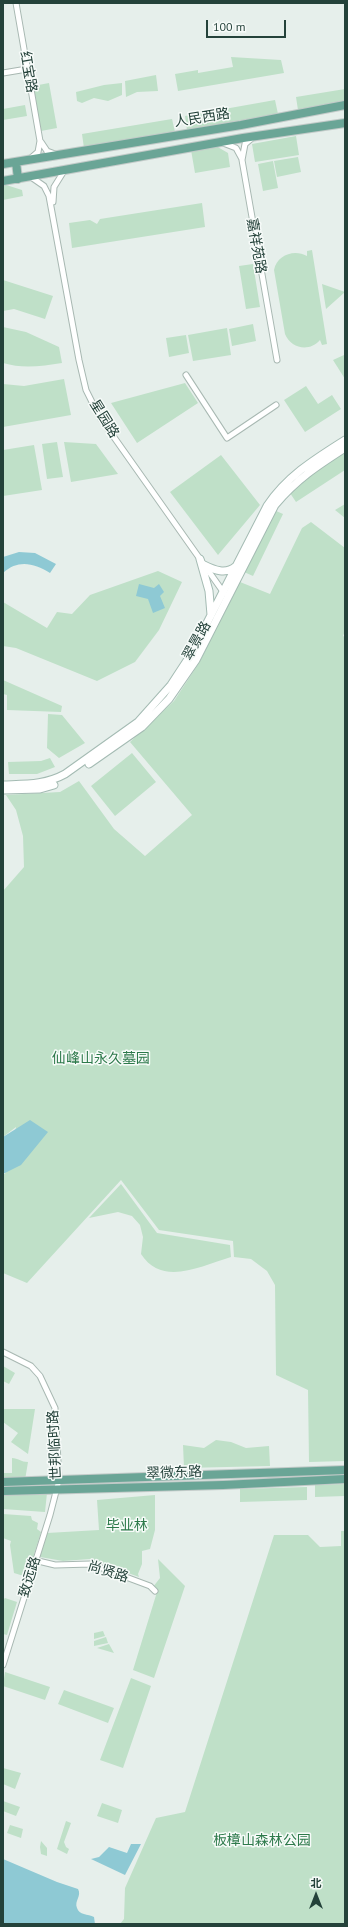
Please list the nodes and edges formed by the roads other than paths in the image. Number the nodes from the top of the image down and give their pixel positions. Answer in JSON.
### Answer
{"nodes":[{"id":1,"x":16,"y":3,"type":"edge"},
{"id":2,"x":27,"y":69,"type":"junction"},
{"id":3,"x":3,"y":73,"type":"edge"},
{"id":4,"x":345,"y":105,"type":"edge"},
{"id":5,"x":345,"y":123,"type":"edge"},
{"id":6,"x":255,"y":137,"type":"junction"},
{"id":7,"x":40,"y":141,"type":"junction"},
{"id":8,"x":218,"y":143,"type":"junction"},
{"id":9,"x":62,"y":155,"type":"junction"},
{"id":10,"x":242,"y":160,"type":"junction"},
{"id":11,"x":26,"y":161,"type":"junction"},
{"id":12,"x":16,"y":162,"type":"junction"},
{"id":13,"x":3,"y":164,"type":"edge"},
{"id":14,"x":66,"y":169,"type":"junction"},
{"id":15,"x":30,"y":177,"type":"junction"},
{"id":16,"x":18,"y":178,"type":"junction"},
{"id":17,"x":3,"y":181,"type":"edge"},
{"id":18,"x":53,"y":211,"type":"junction"},
{"id":19,"x":277,"y":360,"type":"dead end"},
{"id":20,"x":186,"y":375,"type":"dead end"},
{"id":21,"x":276,"y":405,"type":"dead end"},
{"id":22,"x":345,"y":440,"type":"edge"},
{"id":23,"x":345,"y":448,"type":"edge"},
{"id":24,"x":202,"y":562,"type":"junction"},
{"id":25,"x":238,"y":565,"type":"junction"},
{"id":26,"x":226,"y":594,"type":"junction"},
{"id":27,"x":211,"y":616,"type":"junction"},
{"id":28,"x":3,"y":785,"type":"edge"},
{"id":29,"x":3,"y":790,"type":"edge"},
{"id":30,"x":3,"y":1352,"type":"edge"},
{"id":31,"x":345,"y":1470,"type":"edge"},
{"id":32,"x":345,"y":1479,"type":"edge"},
{"id":33,"x":59,"y":1480,"type":"junction"},
{"id":34,"x":3,"y":1482,"type":"edge"},
{"id":35,"x":57,"y":1490,"type":"junction"},
{"id":36,"x":3,"y":1491,"type":"edge"},
{"id":37,"x":34,"y":1560,"type":"junction"},
{"id":38,"x":155,"y":1591,"type":"dead end"},
{"id":39,"x":3,"y":1665,"type":"edge"}],
"edges":[{"from":1,"to":2,"type":"street","name":"红宝路"},
{"from":2,"to":3,"type":"street"},
{"from":2,"to":7,"type":"street","name":"红宝路"},
{"from":4,"to":9,"type":"main road","name":"人民西路"},
{"from":5,"to":6,"type":"main road","name":"人民西路"},
{"from":6,"to":8,"type":"main road","name":"人民西路"},
{"from":6,"to":10,"type":"street","name":"嘉祥苑路"},
{"from":7,"to":9,"type":"street"},
{"from":7,"to":11,"type":"street"},
{"from":8,"to":10,"type":"street"},
{"from":8,"to":14,"type":"main road","name":"人民西路"},
{"from":9,"to":11,"type":"main road","name":"人民西路"},
{"from":10,"to":19,"type":"street","name":"嘉祥苑路"},
{"from":11,"to":12,"type":"main road","name":"人民西路"},
{"from":12,"to":13,"type":"main road","name":"人民西路"},
{"from":12,"to":16,"type":"main road"},
{"from":14,"to":15,"type":"main road","name":"人民西路"},
{"from":14,"to":18,"type":"street","name":"星园路"},
{"from":15,"to":16,"type":"main road","name":"人民西路"},
{"from":15,"to":18,"type":"street","name":"星园路"},
{"from":16,"to":17,"type":"main road","name":"人民西路"},
{"from":18,"to":24,"type":"street","name":"星园路"},
{"from":20,"to":21,"type":"street"},
{"from":22,"to":25,"type":"main road","name":"翠景路"},
{"from":23,"to":26,"type":"main road","name":"翠景路"},
{"from":24,"to":25,"type":"main road"},
{"from":24,"to":26,"type":"street","name":"星园路"},
{"from":24,"to":27,"type":"main road"},
{"from":25,"to":26,"type":"main road","name":"翠景路"},
{"from":26,"to":27,"type":"main road","name":"翠景路"},
{"from":26,"to":29,"type":"main road","name":"翠景路"},
{"from":27,"to":28,"type":"main road","name":"翠景路"},
{"from":30,"to":33,"type":"street","name":"世邦临时路"},
{"from":31,"to":33,"type":"main road","name":"翠微东路"},
{"from":32,"to":35,"type":"main road","name":"翠微东路"},
{"from":33,"to":34,"type":"main road","name":"翠微东路"},
{"from":33,"to":35,"type":"street","name":"世邦临时路"},
{"from":35,"to":36,"type":"main road","name":"翠微东路"},
{"from":35,"to":37,"type":"street","name":"致远路"},
{"from":37,"to":38,"type":"street","name":"尚贤路"},
{"from":37,"to":39,"type":"street","name":"致远路"}]}
